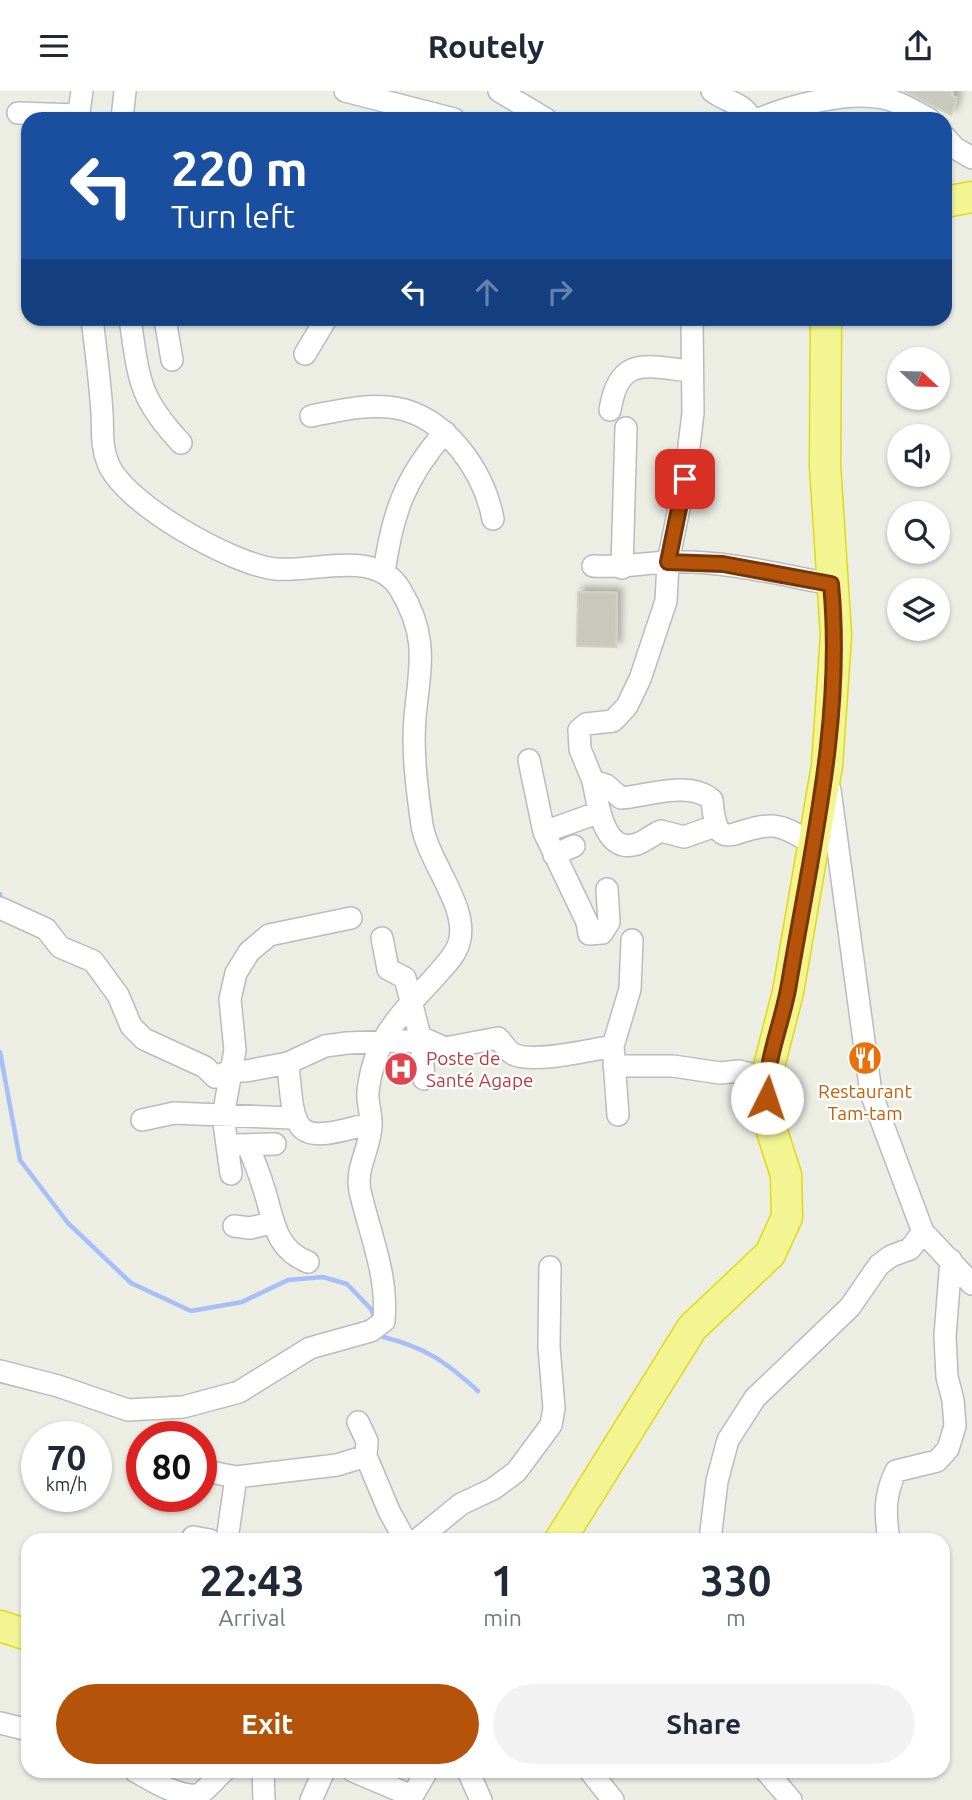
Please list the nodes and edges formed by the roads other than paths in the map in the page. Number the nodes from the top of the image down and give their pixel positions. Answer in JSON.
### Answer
{"nodes":[{"id":1,"x":82,"y":91,"type":"edge"},
{"id":2,"x":125,"y":91,"type":"edge"},
{"id":3,"x":345,"y":91,"type":"edge"},
{"id":4,"x":499,"y":91,"type":"edge"},
{"id":5,"x":712,"y":91,"type":"edge"},
{"id":6,"x":879,"y":93,"type":"edge"},
{"id":7,"x":79,"y":112,"type":"edge"},
{"id":8,"x":123,"y":112,"type":"edge"},
{"id":9,"x":427,"y":112,"type":"edge"},
{"id":10,"x":534,"y":112,"type":"edge"},
{"id":11,"x":748,"y":112,"type":"edge"},
{"id":12,"x":775,"y":112,"type":"edge"},
{"id":13,"x":916,"y":112,"type":"edge"},
{"id":14,"x":18,"y":113,"type":"dead end"},
{"id":15,"x":21,"y":113,"type":"edge"},
{"id":16,"x":952,"y":145,"type":"edge"},
{"id":17,"x":972,"y":158,"type":"edge"},
{"id":18,"x":972,"y":197,"type":"edge"},
{"id":19,"x":952,"y":201,"type":"edge"},
{"id":20,"x":93,"y":326,"type":"edge"},
{"id":21,"x":131,"y":326,"type":"edge"},
{"id":22,"x":165,"y":326,"type":"edge"},
{"id":23,"x":322,"y":326,"type":"edge"},
{"id":24,"x":692,"y":326,"type":"edge"},
{"id":25,"x":827,"y":326,"type":"edge"},
{"id":26,"x":305,"y":355,"type":"dead end"},
{"id":27,"x":172,"y":360,"type":"dead end"},
{"id":28,"x":692,"y":371,"type":"junction"},
{"id":29,"x":610,"y":410,"type":"dead end"},
{"id":30,"x":311,"y":416,"type":"dead end"},
{"id":31,"x":626,"y":428,"type":"dead end"},
{"id":32,"x":445,"y":432,"type":"junction"},
{"id":33,"x":181,"y":443,"type":"dead end"},
{"id":34,"x":493,"y":519,"type":"dead end"},
{"id":35,"x":668,"y":562,"type":"junction"},
{"id":36,"x":593,"y":566,"type":"dead end"},
{"id":37,"x":622,"y":568,"type":"junction"},
{"id":38,"x":384,"y":573,"type":"junction"},
{"id":39,"x":831,"y":584,"type":"junction"},
{"id":40,"x":529,"y":760,"type":"dead end"},
{"id":41,"x":827,"y":766,"type":"junction"},
{"id":42,"x":593,"y":781,"type":"junction"},
{"id":43,"x":600,"y":812,"type":"junction"},
{"id":44,"x":715,"y":826,"type":"junction"},
{"id":45,"x":544,"y":832,"type":"junction"},
{"id":46,"x":813,"y":844,"type":"junction"},
{"id":47,"x":574,"y":846,"type":"dead end"},
{"id":48,"x":554,"y":855,"type":"junction"},
{"id":49,"x":607,"y":890,"type":"dead end"},
{"id":50,"x":4,"y":909,"type":"edge"},
{"id":51,"x":351,"y":918,"type":"dead end"},
{"id":52,"x":382,"y":938,"type":"dead end"},
{"id":53,"x":632,"y":940,"type":"dead end"},
{"id":54,"x":412,"y":1002,"type":"junction"},
{"id":55,"x":382,"y":1040,"type":"junction"},
{"id":56,"x":421,"y":1040,"type":"junction"},
{"id":57,"x":614,"y":1056,"type":"junction"},
{"id":58,"x":288,"y":1063,"type":"junction"},
{"id":59,"x":230,"y":1070,"type":"junction"},
{"id":60,"x":766,"y":1078,"type":"junction"},
{"id":61,"x":424,"y":1079,"type":"dead end"},
{"id":62,"x":618,"y":1115,"type":"dead end"},
{"id":63,"x":223,"y":1116,"type":"junction"},
{"id":64,"x":292,"y":1118,"type":"junction"},
{"id":65,"x":142,"y":1120,"type":"dead end"},
{"id":66,"x":371,"y":1123,"type":"junction"},
{"id":67,"x":275,"y":1144,"type":"dead end"},
{"id":68,"x":238,"y":1145,"type":"junction"},
{"id":69,"x":231,"y":1174,"type":"dead end"},
{"id":70,"x":272,"y":1223,"type":"junction"},
{"id":71,"x":234,"y":1226,"type":"dead end"},
{"id":72,"x":923,"y":1232,"type":"junction"},
{"id":73,"x":951,"y":1260,"type":"junction"},
{"id":74,"x":309,"y":1262,"type":"dead end"},
{"id":75,"x":550,"y":1267,"type":"dead end"},
{"id":76,"x":972,"y":1284,"type":"edge"},
{"id":77,"x":0,"y":1371,"type":"edge"},
{"id":78,"x":358,"y":1422,"type":"dead end"},
{"id":79,"x":366,"y":1456,"type":"junction"},
{"id":80,"x":217,"y":1473,"type":"edge"},
{"id":81,"x":236,"y":1477,"type":"junction"},
{"id":82,"x":228,"y":1533,"type":"edge"},
{"id":83,"x":401,"y":1533,"type":"edge"},
{"id":84,"x":426,"y":1533,"type":"edge"},
{"id":85,"x":565,"y":1533,"type":"edge"},
{"id":86,"x":711,"y":1533,"type":"edge"},
{"id":87,"x":888,"y":1533,"type":"edge"},
{"id":88,"x":0,"y":1626,"type":"edge"},
{"id":89,"x":21,"y":1633,"type":"edge"},
{"id":90,"x":0,"y":1723,"type":"edge"},
{"id":91,"x":21,"y":1728,"type":"edge"},
{"id":92,"x":147,"y":1778,"type":"edge"},
{"id":93,"x":216,"y":1778,"type":"edge"},
{"id":94,"x":263,"y":1778,"type":"edge"},
{"id":95,"x":321,"y":1778,"type":"edge"},
{"id":96,"x":368,"y":1778,"type":"edge"},
{"id":97,"x":423,"y":1778,"type":"edge"},
{"id":98,"x":471,"y":1778,"type":"edge"},
{"id":99,"x":596,"y":1778,"type":"edge"},
{"id":100,"x":772,"y":1778,"type":"edge"},
{"id":101,"x":411,"y":1798,"type":"edge"},
{"id":102,"x":264,"y":1800,"type":"edge"},
{"id":103,"x":311,"y":1800,"type":"edge"},
{"id":104,"x":481,"y":1800,"type":"edge"},
{"id":105,"x":613,"y":1800,"type":"edge"},
{"id":106,"x":791,"y":1800,"type":"edge"}],
"edges":[{"from":1,"to":7,"type":"street"},
{"from":2,"to":8,"type":"street"},
{"from":3,"to":9,"type":"street"},
{"from":4,"to":10,"type":"street"},
{"from":5,"to":11,"type":"street"},
{"from":6,"to":12,"type":"street"},
{"from":6,"to":13,"type":"street"},
{"from":14,"to":15,"type":"street"},
{"from":16,"to":17,"type":"street"},
{"from":18,"to":19,"type":"highway"},
{"from":20,"to":38,"type":"street"},
{"from":21,"to":33,"type":"street"},
{"from":22,"to":27,"type":"street"},
{"from":23,"to":26,"type":"street"},
{"from":24,"to":28,"type":"street"},
{"from":25,"to":39,"type":"highway"},
{"from":28,"to":29,"type":"street"},
{"from":28,"to":35,"type":"street"},
{"from":30,"to":32,"type":"street"},
{"from":31,"to":37,"type":"street"},
{"from":32,"to":34,"type":"street"},
{"from":32,"to":38,"type":"street"},
{"from":35,"to":37,"type":"street"},
{"from":35,"to":39,"type":"street"},
{"from":35,"to":42,"type":"street"},
{"from":36,"to":37,"type":"street"},
{"from":38,"to":54,"type":"street"},
{"from":39,"to":41,"type":"highway"},
{"from":40,"to":45,"type":"street"},
{"from":41,"to":46,"type":"highway"},
{"from":41,"to":72,"type":"street"},
{"from":42,"to":43,"type":"street"},
{"from":42,"to":44,"type":"street"},
{"from":43,"to":44,"type":"street"},
{"from":43,"to":45,"type":"street"},
{"from":44,"to":46,"type":"street"},
{"from":45,"to":48,"type":"street"},
{"from":46,"to":60,"type":"highway"},
{"from":47,"to":48,"type":"street"},
{"from":48,"to":49,"type":"street"},
{"from":50,"to":59,"type":"street"},
{"from":51,"to":59,"type":"street"},
{"from":52,"to":54,"type":"street"},
{"from":53,"to":57,"type":"street"},
{"from":54,"to":55,"type":"street"},
{"from":54,"to":56,"type":"street"},
{"from":55,"to":56,"type":"street"},
{"from":55,"to":58,"type":"street"},
{"from":55,"to":66,"type":"street"},
{"from":56,"to":57,"type":"street"},
{"from":56,"to":61,"type":"street"},
{"from":57,"to":60,"type":"street"},
{"from":57,"to":62,"type":"street"},
{"from":58,"to":59,"type":"street"},
{"from":58,"to":64,"type":"street"},
{"from":59,"to":63,"type":"street"},
{"from":60,"to":85,"type":"highway"},
{"from":63,"to":64,"type":"street"},
{"from":63,"to":65,"type":"street"},
{"from":63,"to":68,"type":"street"},
{"from":64,"to":66,"type":"street"},
{"from":66,"to":77,"type":"street"},
{"from":67,"to":68,"type":"street"},
{"from":68,"to":69,"type":"street"},
{"from":68,"to":70,"type":"street"},
{"from":70,"to":71,"type":"street"},
{"from":70,"to":74,"type":"street"},
{"from":72,"to":73,"type":"street"},
{"from":72,"to":86,"type":"street"},
{"from":73,"to":76,"type":"street"},
{"from":73,"to":87,"type":"street"},
{"from":75,"to":84,"type":"street"},
{"from":78,"to":79,"type":"street"},
{"from":79,"to":81,"type":"street"},
{"from":79,"to":83,"type":"street"},
{"from":80,"to":81,"type":"street"},
{"from":81,"to":82,"type":"street"},
{"from":88,"to":89,"type":"highway"},
{"from":90,"to":91,"type":"street"},
{"from":92,"to":93,"type":"street"},
{"from":94,"to":102,"type":"street"},
{"from":95,"to":103,"type":"street"},
{"from":96,"to":101,"type":"street"},
{"from":97,"to":101,"type":"street"},
{"from":98,"to":104,"type":"street"},
{"from":99,"to":105,"type":"street"},
{"from":100,"to":106,"type":"street"}]}
